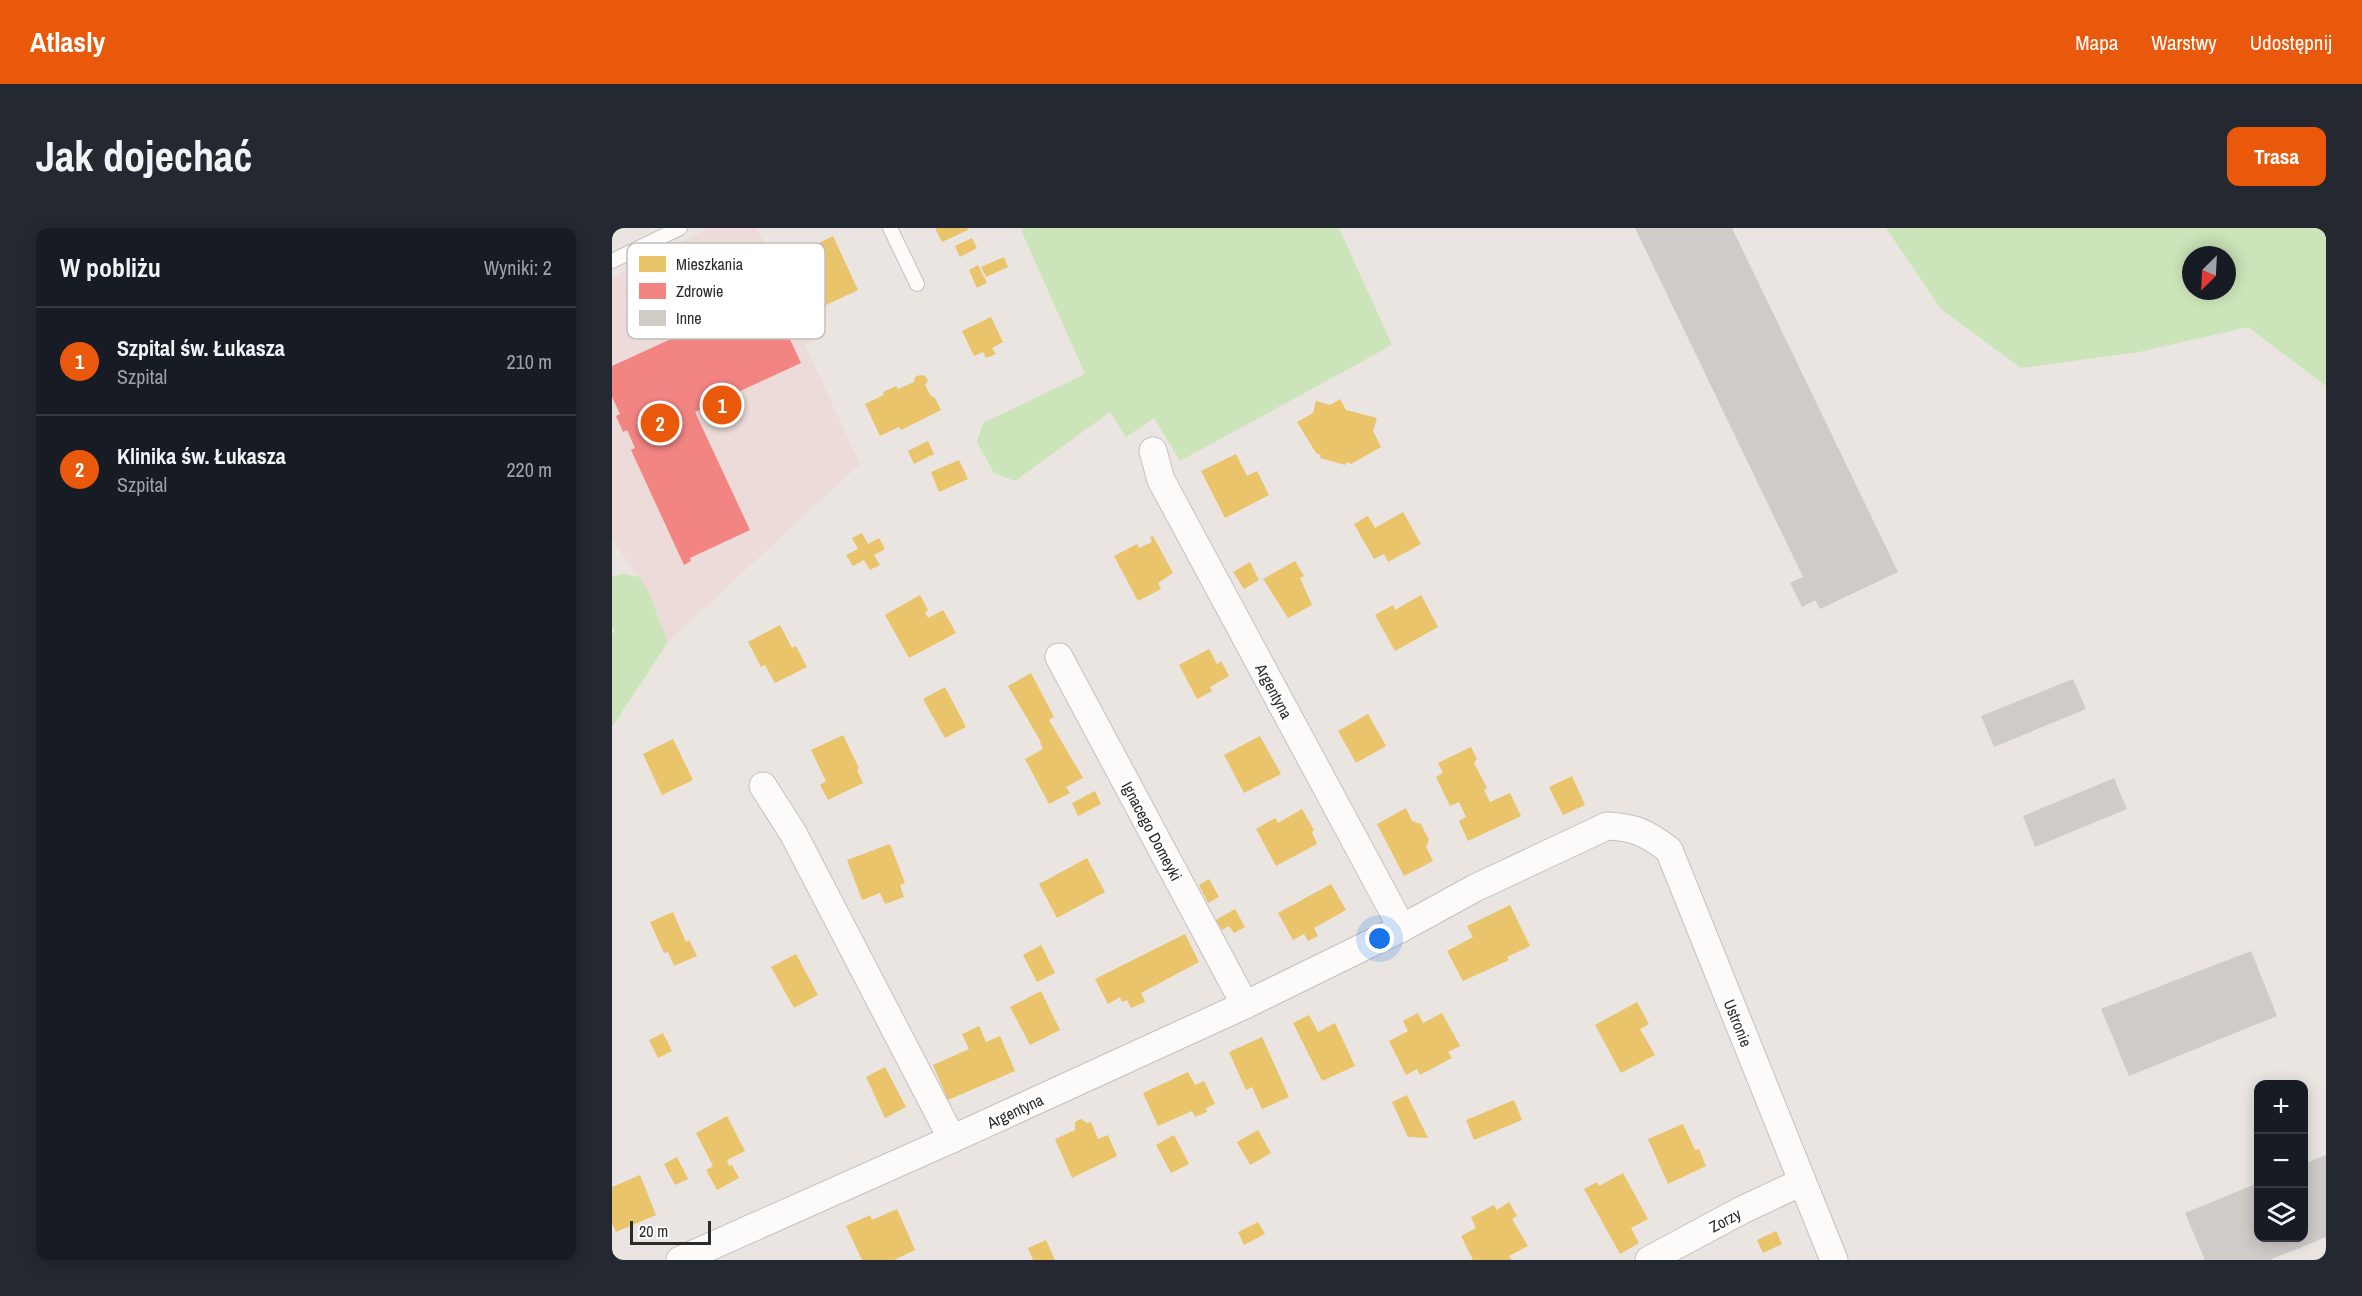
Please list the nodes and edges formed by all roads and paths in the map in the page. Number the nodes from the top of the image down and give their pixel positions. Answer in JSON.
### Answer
{"nodes":[{"id":1,"x":680,"y":228,"type":"edge"},
{"id":2,"x":890,"y":228,"type":"edge"},
{"id":3,"x":649,"y":243,"type":"edge"},
{"id":4,"x":627,"y":254,"type":"edge"},
{"id":5,"x":612,"y":261,"type":"edge"},
{"id":6,"x":917,"y":284,"type":"dead end"},
{"id":7,"x":1153,"y":451,"type":"dead end"},
{"id":8,"x":1059,"y":657,"type":"dead end"},
{"id":9,"x":763,"y":786,"type":"dead end"},
{"id":10,"x":1606,"y":826,"type":"joint"},
{"id":11,"x":1402,"y":928,"type":"junction"},
{"id":12,"x":1245,"y":1005,"type":"junction"},
{"id":13,"x":952,"y":1139,"type":"junction"},
{"id":14,"x":1802,"y":1182,"type":"junction"},
{"id":15,"x":680,"y":1260,"type":"edge"},
{"id":16,"x":1649,"y":1260,"type":"edge"},
{"id":17,"x":1834,"y":1260,"type":"edge"}],
"edges":[{"from":1,"to":3,"type":"lane"},
{"from":2,"to":6,"type":"lane"},
{"from":4,"to":5,"type":"lane"},
{"from":7,"to":11,"type":"street","name":"Argentyna"},
{"from":8,"to":12,"type":"street","name":"Ignacego Domeyki"},
{"from":9,"to":13,"type":"street"},
{"from":10,"to":11,"type":"street","name":"Argentyna"},
{"from":10,"to":14,"type":"street","name":"Ustronie"},
{"from":11,"to":12,"type":"street","name":"Argentyna"},
{"from":12,"to":13,"type":"street","name":"Argentyna"},
{"from":13,"to":15,"type":"street","name":"Argentyna"},
{"from":14,"to":16,"type":"street","name":"Zorzy"},
{"from":14,"to":17,"type":"street","name":"Ustronie"}]}
